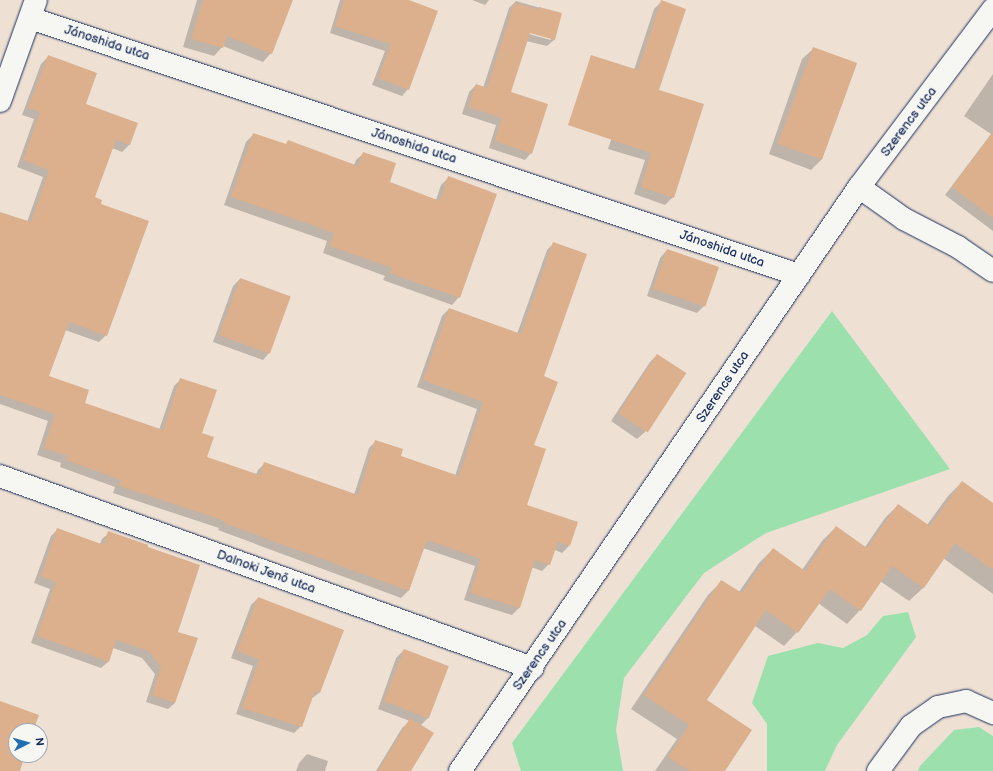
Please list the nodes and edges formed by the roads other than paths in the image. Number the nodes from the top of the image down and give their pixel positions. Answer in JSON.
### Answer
{"nodes":[{"id":1,"x":33,"y":9,"type":"edge"},
{"id":2,"x":990,"y":20,"type":"edge"},
{"id":3,"x":0,"y":101,"type":"edge"},
{"id":4,"x":859,"y":187,"type":"junction"},
{"id":5,"x":993,"y":271,"type":"edge"},
{"id":6,"x":798,"y":275,"type":"junction"},
{"id":7,"x":0,"y":476,"type":"edge"},
{"id":8,"x":532,"y":668,"type":"junction"},
{"id":9,"x":993,"y":712,"type":"edge"},
{"id":10,"x":460,"y":771,"type":"edge"},
{"id":11,"x":878,"y":771,"type":"edge"}],
"edges":[{"from":1,"to":3,"type":"street"},
{"from":1,"to":6,"type":"street","name":"Jánoshida utca"},
{"from":2,"to":4,"type":"street","name":"Szerencs utca"},
{"from":4,"to":5,"type":"street"},
{"from":4,"to":6,"type":"street","name":"Szerencs utca"},
{"from":6,"to":8,"type":"street","name":"Szerencs utca"},
{"from":7,"to":8,"type":"street","name":"Dalnoki Jenő utca"},
{"from":8,"to":10,"type":"street","name":"Szerencs utca"},
{"from":9,"to":11,"type":"street"}]}
